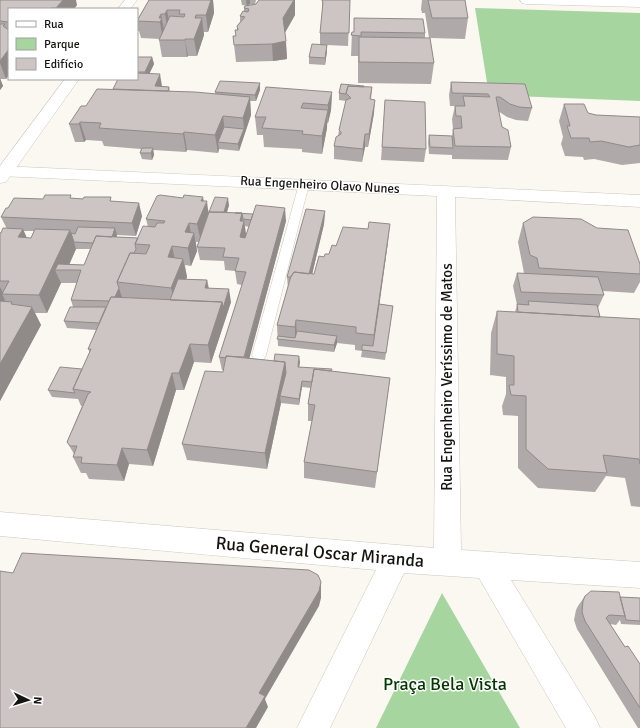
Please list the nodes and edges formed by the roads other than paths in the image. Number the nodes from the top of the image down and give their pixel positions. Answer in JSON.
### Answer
{"nodes":[{"id":1,"x":131,"y":0,"type":"edge"},
{"id":2,"x":526,"y":0,"type":"edge"},
{"id":3,"x":640,"y":3,"type":"edge"},
{"id":4,"x":125,"y":8,"type":"edge"},
{"id":5,"x":71,"y":80,"type":"edge"},
{"id":6,"x":2,"y":173,"type":"edge"},
{"id":7,"x":304,"y":184,"type":"junction"},
{"id":8,"x":446,"y":191,"type":"junction"},
{"id":9,"x":640,"y":201,"type":"edge"},
{"id":10,"x":259,"y":355,"type":"dead end"},
{"id":11,"x":0,"y":524,"type":"edge"},
{"id":12,"x":396,"y":559,"type":"junction"},
{"id":13,"x":448,"y":563,"type":"junction"},
{"id":14,"x":487,"y":566,"type":"junction"},
{"id":15,"x":640,"y":575,"type":"edge"},
{"id":16,"x":313,"y":728,"type":"edge"},
{"id":17,"x":584,"y":728,"type":"edge"}],
"edges":[{"from":1,"to":4,"type":"street"},
{"from":2,"to":3,"type":"street"},
{"from":5,"to":6,"type":"street"},
{"from":6,"to":7,"type":"street","name":"Rua Engenheiro Olavo Nunes"},
{"from":7,"to":8,"type":"street","name":"Rua Engenheiro Olavo Nunes"},
{"from":7,"to":10,"type":"lane"},
{"from":8,"to":9,"type":"street","name":"Rua Engenheiro Olavo Nunes"},
{"from":8,"to":13,"type":"street","name":"Rua Engenheiro Veríssimo de Matos"},
{"from":11,"to":12,"type":"street","name":"Rua General Oscar Miranda"},
{"from":12,"to":13,"type":"street","name":"Rua General Oscar Miranda"},
{"from":12,"to":16,"type":"street"},
{"from":13,"to":14,"type":"street","name":"Rua General Oscar Miranda"},
{"from":14,"to":15,"type":"street","name":"Rua General Oscar Miranda"},
{"from":14,"to":17,"type":"street"}]}
